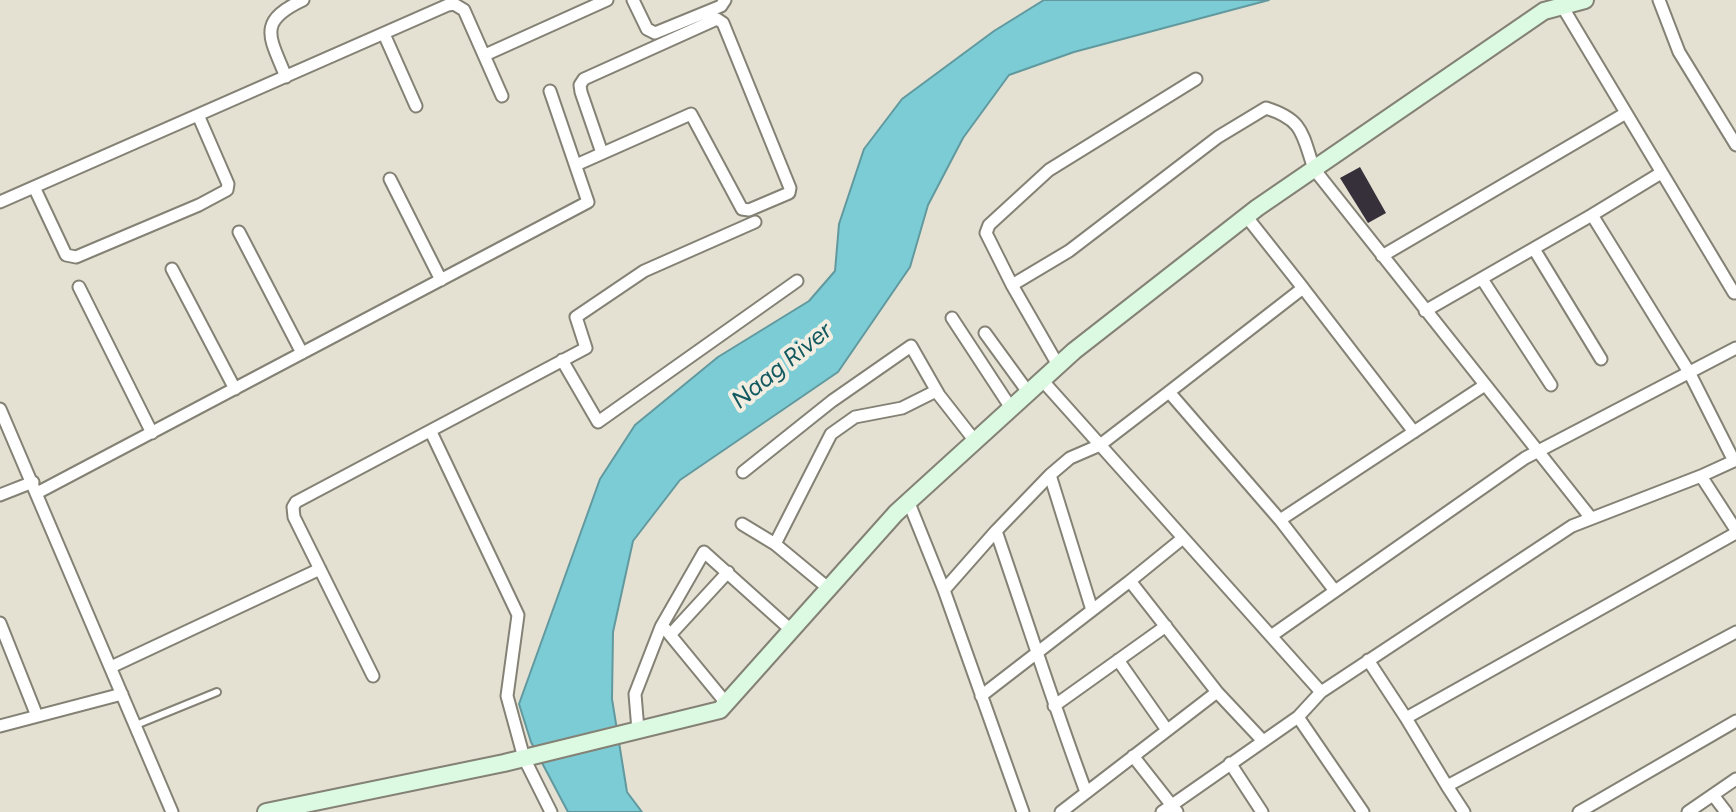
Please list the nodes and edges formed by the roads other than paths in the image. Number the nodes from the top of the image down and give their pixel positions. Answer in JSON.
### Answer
{"nodes":[{"id":1,"x":303,"y":0,"type":"edge"},
{"id":2,"x":607,"y":0,"type":"edge"},
{"id":3,"x":633,"y":0,"type":"edge"},
{"id":4,"x":725,"y":0,"type":"edge"},
{"id":5,"x":1585,"y":0,"type":"edge"},
{"id":6,"x":1659,"y":0,"type":"edge"},
{"id":7,"x":1562,"y":6,"type":"junction"},
{"id":8,"x":384,"y":34,"type":"junction"},
{"id":9,"x":485,"y":55,"type":"junction"},
{"id":10,"x":286,"y":77,"type":"junction"},
{"id":11,"x":1196,"y":79,"type":"dead end"},
{"id":12,"x":550,"y":91,"type":"dead end"},
{"id":13,"x":502,"y":96,"type":"dead end"},
{"id":14,"x":416,"y":106,"type":"dead end"},
{"id":15,"x":1626,"y":113,"type":"junction"},
{"id":16,"x":198,"y":115,"type":"junction"},
{"id":17,"x":1736,"y":145,"type":"edge"},
{"id":18,"x":602,"y":153,"type":"junction"},
{"id":19,"x":576,"y":165,"type":"junction"},
{"id":20,"x":1314,"y":169,"type":"junction"},
{"id":21,"x":1661,"y":173,"type":"junction"},
{"id":22,"x":390,"y":179,"type":"dead end"},
{"id":23,"x":34,"y":187,"type":"junction"},
{"id":24,"x":0,"y":202,"type":"edge"},
{"id":25,"x":1592,"y":215,"type":"junction"},
{"id":26,"x":1246,"y":216,"type":"junction"},
{"id":27,"x":755,"y":222,"type":"dead end"},
{"id":28,"x":239,"y":232,"type":"dead end"},
{"id":29,"x":1534,"y":249,"type":"junction"},
{"id":30,"x":1382,"y":256,"type":"junction"},
{"id":31,"x":172,"y":269,"type":"dead end"},
{"id":32,"x":1482,"y":279,"type":"junction"},
{"id":33,"x":441,"y":280,"type":"junction"},
{"id":34,"x":797,"y":281,"type":"dead end"},
{"id":35,"x":1012,"y":285,"type":"junction"},
{"id":36,"x":79,"y":287,"type":"dead end"},
{"id":37,"x":1303,"y":288,"type":"junction"},
{"id":38,"x":1734,"y":293,"type":"dead end"},
{"id":39,"x":1425,"y":311,"type":"junction"},
{"id":40,"x":952,"y":318,"type":"dead end"},
{"id":41,"x":985,"y":333,"type":"dead end"},
{"id":42,"x":1736,"y":348,"type":"edge"},
{"id":43,"x":302,"y":353,"type":"junction"},
{"id":44,"x":1601,"y":359,"type":"dead end"},
{"id":45,"x":562,"y":360,"type":"junction"},
{"id":46,"x":1058,"y":365,"type":"junction"},
{"id":47,"x":1689,"y":372,"type":"junction"},
{"id":48,"x":1042,"y":380,"type":"junction"},
{"id":49,"x":1485,"y":385,"type":"junction"},
{"id":50,"x":1551,"y":385,"type":"dead end"},
{"id":51,"x":235,"y":389,"type":"junction"},
{"id":52,"x":936,"y":391,"type":"junction"},
{"id":53,"x":1028,"y":392,"type":"junction"},
{"id":54,"x":1169,"y":392,"type":"junction"},
{"id":55,"x":1011,"y":408,"type":"junction"},
{"id":56,"x":0,"y":409,"type":"edge"},
{"id":57,"x":431,"y":432,"type":"junction"},
{"id":58,"x":1414,"y":432,"type":"junction"},
{"id":59,"x":152,"y":433,"type":"junction"},
{"id":60,"x":975,"y":441,"type":"junction"},
{"id":61,"x":1100,"y":445,"type":"junction"},
{"id":62,"x":1537,"y":452,"type":"junction"},
{"id":63,"x":1735,"y":461,"type":"edge"},
{"id":64,"x":743,"y":472,"type":"dead end"},
{"id":65,"x":1050,"y":475,"type":"junction"},
{"id":66,"x":1701,"y":476,"type":"junction"},
{"id":67,"x":35,"y":487,"type":"junction"},
{"id":68,"x":0,"y":495,"type":"edge"},
{"id":69,"x":909,"y":503,"type":"junction"},
{"id":70,"x":1591,"y":518,"type":"junction"},
{"id":71,"x":1280,"y":520,"type":"junction"},
{"id":72,"x":742,"y":524,"type":"dead end"},
{"id":73,"x":996,"y":531,"type":"junction"},
{"id":74,"x":1736,"y":532,"type":"edge"},
{"id":75,"x":1183,"y":538,"type":"junction"},
{"id":76,"x":775,"y":544,"type":"junction"},
{"id":77,"x":320,"y":569,"type":"junction"},
{"id":78,"x":728,"y":572,"type":"junction"},
{"id":79,"x":1130,"y":581,"type":"junction"},
{"id":80,"x":828,"y":588,"type":"junction"},
{"id":81,"x":944,"y":590,"type":"junction"},
{"id":82,"x":1335,"y":591,"type":"junction"},
{"id":83,"x":1092,"y":610,"type":"junction"},
{"id":84,"x":0,"y":623,"type":"edge"},
{"id":85,"x":662,"y":625,"type":"junction"},
{"id":86,"x":1166,"y":626,"type":"junction"},
{"id":87,"x":791,"y":630,"type":"junction"},
{"id":88,"x":1736,"y":632,"type":"edge"},
{"id":89,"x":670,"y":635,"type":"junction"},
{"id":90,"x":1271,"y":636,"type":"junction"},
{"id":91,"x":1038,"y":653,"type":"junction"},
{"id":92,"x":1118,"y":660,"type":"junction"},
{"id":93,"x":1368,"y":660,"type":"junction"},
{"id":94,"x":111,"y":667,"type":"junction"},
{"id":95,"x":373,"y":676,"type":"dead end"},
{"id":96,"x":217,"y":692,"type":"dead end"},
{"id":97,"x":1217,"y":692,"type":"junction"},
{"id":98,"x":1321,"y":692,"type":"junction"},
{"id":99,"x":122,"y":694,"type":"junction"},
{"id":100,"x":981,"y":696,"type":"junction"},
{"id":101,"x":726,"y":703,"type":"junction"},
{"id":102,"x":1054,"y":706,"type":"junction"},
{"id":103,"x":37,"y":716,"type":"junction"},
{"id":104,"x":1298,"y":717,"type":"junction"},
{"id":105,"x":1406,"y":718,"type":"junction"},
{"id":106,"x":1736,"y":721,"type":"edge"},
{"id":107,"x":136,"y":725,"type":"junction"},
{"id":108,"x":0,"y":726,"type":"edge"},
{"id":109,"x":1167,"y":730,"type":"junction"},
{"id":110,"x":635,"y":731,"type":"junction"},
{"id":111,"x":1263,"y":741,"type":"junction"},
{"id":112,"x":1133,"y":756,"type":"junction"},
{"id":113,"x":524,"y":758,"type":"junction"},
{"id":114,"x":1230,"y":763,"type":"junction"},
{"id":115,"x":1736,"y":779,"type":"edge"},
{"id":116,"x":1447,"y":786,"type":"junction"},
{"id":117,"x":1086,"y":792,"type":"junction"},
{"id":118,"x":1713,"y":795,"type":"junction"},
{"id":119,"x":1170,"y":810,"type":"edge"},
{"id":120,"x":172,"y":812,"type":"edge"},
{"id":121,"x":266,"y":812,"type":"edge"},
{"id":122,"x":551,"y":812,"type":"edge"},
{"id":123,"x":1023,"y":812,"type":"edge"},
{"id":124,"x":1061,"y":812,"type":"edge"},
{"id":125,"x":1262,"y":812,"type":"edge"},
{"id":126,"x":1363,"y":812,"type":"edge"},
{"id":127,"x":1464,"y":812,"type":"edge"},
{"id":128,"x":1579,"y":812,"type":"edge"},
{"id":129,"x":1688,"y":812,"type":"edge"},
{"id":130,"x":1726,"y":812,"type":"edge"}],
"edges":[{"from":1,"to":10,"type":"street"},
{"from":2,"to":9,"type":"street"},
{"from":3,"to":4,"type":"street"},
{"from":5,"to":7,"type":"street"},
{"from":6,"to":17,"type":"street"},
{"from":7,"to":15,"type":"street"},
{"from":7,"to":20,"type":"street"},
{"from":8,"to":9,"type":"street"},
{"from":8,"to":10,"type":"street"},
{"from":8,"to":14,"type":"street"},
{"from":9,"to":13,"type":"street"},
{"from":10,"to":16,"type":"street"},
{"from":11,"to":35,"type":"street"},
{"from":12,"to":19,"type":"street"},
{"from":15,"to":21,"type":"street"},
{"from":15,"to":30,"type":"street"},
{"from":16,"to":23,"type":"street"},
{"from":16,"to":23,"type":"street"},
{"from":18,"to":18,"type":"street"},
{"from":18,"to":19,"type":"street"},
{"from":19,"to":33,"type":"street"},
{"from":20,"to":26,"type":"street"},
{"from":20,"to":30,"type":"street"},
{"from":20,"to":35,"type":"street"},
{"from":21,"to":25,"type":"street"},
{"from":21,"to":38,"type":"street"},
{"from":22,"to":33,"type":"street"},
{"from":23,"to":24,"type":"street"},
{"from":25,"to":29,"type":"street"},
{"from":25,"to":47,"type":"street"},
{"from":26,"to":37,"type":"street"},
{"from":26,"to":46,"type":"street"},
{"from":27,"to":45,"type":"street"},
{"from":28,"to":43,"type":"street"},
{"from":29,"to":32,"type":"street"},
{"from":29,"to":44,"type":"street"},
{"from":30,"to":39,"type":"street"},
{"from":31,"to":51,"type":"street"},
{"from":32,"to":39,"type":"street"},
{"from":32,"to":50,"type":"street"},
{"from":33,"to":43,"type":"street"},
{"from":34,"to":45,"type":"street"},
{"from":35,"to":46,"type":"street"},
{"from":36,"to":59,"type":"street"},
{"from":37,"to":54,"type":"street"},
{"from":37,"to":58,"type":"street"},
{"from":39,"to":49,"type":"street"},
{"from":40,"to":55,"type":"street"},
{"from":41,"to":53,"type":"street"},
{"from":42,"to":47,"type":"street"},
{"from":43,"to":51,"type":"street"},
{"from":45,"to":57,"type":"street"},
{"from":46,"to":48,"type":"street"},
{"from":47,"to":62,"type":"street"},
{"from":47,"to":63,"type":"street"},
{"from":48,"to":53,"type":"street"},
{"from":48,"to":61,"type":"street"},
{"from":49,"to":58,"type":"street"},
{"from":49,"to":62,"type":"street"},
{"from":51,"to":59,"type":"street"},
{"from":52,"to":60,"type":"street"},
{"from":52,"to":64,"type":"street"},
{"from":52,"to":76,"type":"street"},
{"from":53,"to":55,"type":"street"},
{"from":54,"to":61,"type":"street"},
{"from":54,"to":71,"type":"street"},
{"from":55,"to":60,"type":"street"},
{"from":56,"to":67,"type":"street"},
{"from":57,"to":77,"type":"street"},
{"from":57,"to":113,"type":"street"},
{"from":58,"to":71,"type":"street"},
{"from":59,"to":67,"type":"street"},
{"from":60,"to":69,"type":"street"},
{"from":61,"to":65,"type":"street"},
{"from":61,"to":75,"type":"street"},
{"from":62,"to":70,"type":"street"},
{"from":62,"to":82,"type":"street"},
{"from":63,"to":66,"type":"street"},
{"from":65,"to":73,"type":"street"},
{"from":65,"to":83,"type":"street"},
{"from":66,"to":70,"type":"street"},
{"from":66,"to":74,"type":"street"},
{"from":67,"to":68,"type":"street"},
{"from":67,"to":94,"type":"street"},
{"from":69,"to":80,"type":"street"},
{"from":69,"to":81,"type":"street"},
{"from":70,"to":93,"type":"street"},
{"from":71,"to":82,"type":"street"},
{"from":72,"to":76,"type":"street"},
{"from":73,"to":81,"type":"street"},
{"from":73,"to":91,"type":"street"},
{"from":74,"to":105,"type":"street"},
{"from":75,"to":79,"type":"street"},
{"from":75,"to":90,"type":"street"},
{"from":76,"to":80,"type":"street"},
{"from":77,"to":94,"type":"street"},
{"from":77,"to":95,"type":"street"},
{"from":78,"to":85,"type":"street"},
{"from":78,"to":87,"type":"street"},
{"from":78,"to":89,"type":"street"},
{"from":79,"to":83,"type":"street"},
{"from":79,"to":86,"type":"street"},
{"from":80,"to":87,"type":"street"},
{"from":81,"to":100,"type":"street"},
{"from":82,"to":90,"type":"street"},
{"from":83,"to":91,"type":"street"},
{"from":84,"to":103,"type":"street"},
{"from":85,"to":89,"type":"street"},
{"from":85,"to":110,"type":"street"},
{"from":86,"to":92,"type":"street"},
{"from":86,"to":97,"type":"street"},
{"from":87,"to":101,"type":"street"},
{"from":88,"to":116,"type":"street"},
{"from":89,"to":101,"type":"street"},
{"from":90,"to":98,"type":"street"},
{"from":91,"to":100,"type":"street"},
{"from":91,"to":102,"type":"street"},
{"from":92,"to":102,"type":"street"},
{"from":92,"to":109,"type":"street"},
{"from":93,"to":98,"type":"street"},
{"from":93,"to":105,"type":"street"},
{"from":94,"to":99,"type":"street"},
{"from":96,"to":107,"type":"lane"},
{"from":97,"to":109,"type":"street"},
{"from":97,"to":111,"type":"street"},
{"from":98,"to":104,"type":"street"},
{"from":99,"to":103,"type":"street"},
{"from":99,"to":107,"type":"street"},
{"from":100,"to":123,"type":"street"},
{"from":101,"to":110,"type":"street"},
{"from":102,"to":117,"type":"street"},
{"from":103,"to":108,"type":"street"},
{"from":104,"to":111,"type":"street"},
{"from":104,"to":126,"type":"street"},
{"from":105,"to":116,"type":"street"},
{"from":106,"to":128,"type":"street"},
{"from":107,"to":120,"type":"street"},
{"from":109,"to":112,"type":"street"},
{"from":110,"to":113,"type":"street"},
{"from":111,"to":114,"type":"street"},
{"from":112,"to":117,"type":"street"},
{"from":112,"to":119,"type":"street"},
{"from":113,"to":121,"type":"street"},
{"from":113,"to":122,"type":"street"},
{"from":114,"to":119,"type":"street"},
{"from":114,"to":125,"type":"street"},
{"from":115,"to":118,"type":"street"},
{"from":116,"to":127,"type":"street"},
{"from":117,"to":124,"type":"street"},
{"from":118,"to":129,"type":"street"},
{"from":118,"to":130,"type":"street"}]}
